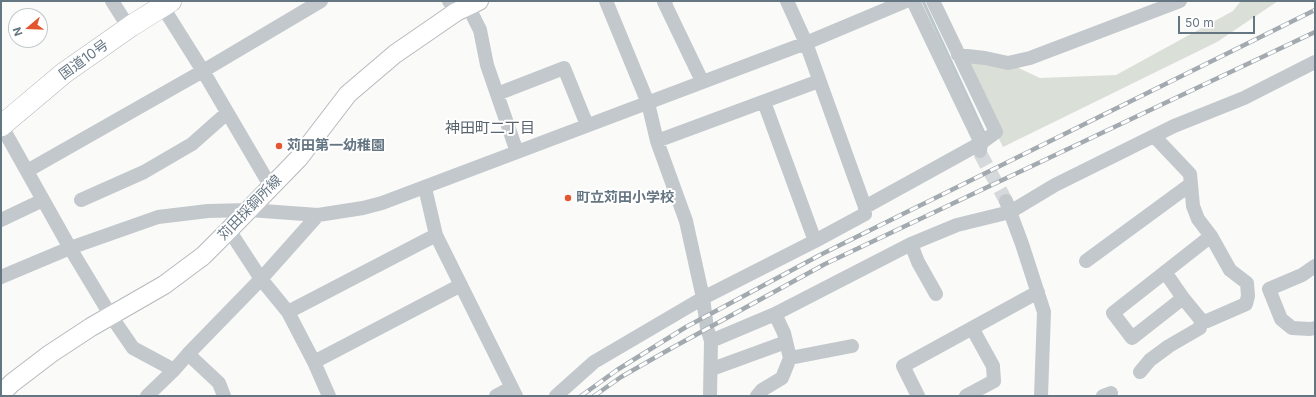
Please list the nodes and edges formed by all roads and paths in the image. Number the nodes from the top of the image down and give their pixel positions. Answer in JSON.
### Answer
{"nodes":[{"id":1,"x":112,"y":1,"type":"edge"},
{"id":2,"x":321,"y":1,"type":"edge"},
{"id":3,"x":606,"y":1,"type":"edge"},
{"id":4,"x":666,"y":1,"type":"edge"},
{"id":5,"x":787,"y":1,"type":"edge"},
{"id":6,"x":906,"y":1,"type":"edge"},
{"id":7,"x":913,"y":1,"type":"edge"},
{"id":8,"x":933,"y":1,"type":"edge"},
{"id":9,"x":1180,"y":1,"type":"edge"},
{"id":10,"x":162,"y":2,"type":"edge"},
{"id":11,"x":463,"y":5,"type":"edge"},
{"id":12,"x":124,"y":20,"type":"junction"},
{"id":13,"x":806,"y":43,"type":"junction"},
{"id":14,"x":958,"y":55,"type":"junction"},
{"id":15,"x":1315,"y":62,"type":"edge"},
{"id":16,"x":203,"y":71,"type":"junction"},
{"id":17,"x":819,"y":81,"type":"junction"},
{"id":18,"x":702,"y":82,"type":"junction"},
{"id":19,"x":497,"y":94,"type":"junction"},
{"id":20,"x":764,"y":102,"type":"junction"},
{"id":21,"x":648,"y":103,"type":"junction"},
{"id":22,"x":1,"y":113,"type":"edge"},
{"id":23,"x":227,"y":113,"type":"junction"},
{"id":24,"x":587,"y":125,"type":"junction"},
{"id":25,"x":1,"y":126,"type":"edge"},
{"id":26,"x":1154,"y":136,"type":"junction"},
{"id":27,"x":658,"y":141,"type":"junction"},
{"id":28,"x":981,"y":148,"type":"junction"},
{"id":29,"x":517,"y":152,"type":"junction"},
{"id":30,"x":27,"y":171,"type":"junction"},
{"id":31,"x":1191,"y":184,"type":"junction"},
{"id":32,"x":271,"y":187,"type":"junction"},
{"id":33,"x":425,"y":188,"type":"junction"},
{"id":34,"x":43,"y":200,"type":"junction"},
{"id":35,"x":81,"y":200,"type":"dead end"},
{"id":36,"x":1008,"y":206,"type":"junction"},
{"id":37,"x":865,"y":207,"type":"junction"},
{"id":38,"x":249,"y":210,"type":"junction"},
{"id":39,"x":318,"y":215,"type":"junction"},
{"id":40,"x":1,"y":220,"type":"edge"},
{"id":41,"x":229,"y":230,"type":"junction"},
{"id":42,"x":436,"y":235,"type":"junction"},
{"id":43,"x":1211,"y":236,"type":"junction"},
{"id":44,"x":815,"y":241,"type":"junction"},
{"id":45,"x":911,"y":244,"type":"junction"},
{"id":46,"x":70,"y":248,"type":"junction"},
{"id":47,"x":1086,"y":261,"type":"dead end"},
{"id":48,"x":1315,"y":266,"type":"edge"},
{"id":49,"x":1165,"y":272,"type":"junction"},
{"id":50,"x":1,"y":277,"type":"edge"},
{"id":51,"x":261,"y":279,"type":"junction"},
{"id":52,"x":461,"y":285,"type":"junction"},
{"id":53,"x":1038,"y":292,"type":"junction"},
{"id":54,"x":936,"y":294,"type":"dead end"},
{"id":55,"x":703,"y":298,"type":"junction"},
{"id":56,"x":1183,"y":298,"type":"junction"},
{"id":57,"x":288,"y":312,"type":"junction"},
{"id":58,"x":775,"y":314,"type":"junction"},
{"id":59,"x":111,"y":316,"type":"junction"},
{"id":60,"x":1201,"y":320,"type":"junction"},
{"id":61,"x":972,"y":328,"type":"junction"},
{"id":62,"x":1315,"y":328,"type":"edge"},
{"id":63,"x":711,"y":341,"type":"junction"},
{"id":64,"x":786,"y":342,"type":"junction"},
{"id":65,"x":852,"y":346,"type":"dead end"},
{"id":66,"x":188,"y":354,"type":"junction"},
{"id":67,"x":790,"y":358,"type":"junction"},
{"id":68,"x":314,"y":362,"type":"junction"},
{"id":69,"x":712,"y":369,"type":"junction"},
{"id":70,"x":174,"y":370,"type":"junction"},
{"id":71,"x":1140,"y":372,"type":"dead end"},
{"id":72,"x":513,"y":392,"type":"edge"},
{"id":73,"x":1,"y":394,"type":"edge"},
{"id":74,"x":327,"y":395,"type":"edge"},
{"id":75,"x":147,"y":396,"type":"edge"},
{"id":76,"x":224,"y":396,"type":"edge"},
{"id":77,"x":496,"y":396,"type":"edge"},
{"id":78,"x":556,"y":396,"type":"edge"},
{"id":79,"x":710,"y":396,"type":"edge"},
{"id":80,"x":757,"y":396,"type":"edge"},
{"id":81,"x":918,"y":396,"type":"edge"},
{"id":82,"x":966,"y":396,"type":"edge"},
{"id":83,"x":1040,"y":396,"type":"edge"}],
"edges":[{"from":1,"to":12,"type":"street"},
{"from":2,"to":16,"type":"street"},
{"from":3,"to":21,"type":"street"},
{"from":4,"to":18,"type":"street"},
{"from":5,"to":13,"type":"street"},
{"from":6,"to":13,"type":"street"},
{"from":7,"to":28,"type":"street"},
{"from":8,"to":14,"type":"street"},
{"from":9,"to":14,"type":"street"},
{"from":10,"to":12,"type":"highway","name":"国道10号"},
{"from":10,"to":16,"type":"street"},
{"from":10,"to":25,"type":"highway","name":"国道10号"},
{"from":11,"to":19,"type":"street"},
{"from":11,"to":32,"type":"main road","name":"苅田採銅所線"},
{"from":12,"to":22,"type":"highway","name":"国道10号"},
{"from":13,"to":17,"type":"street"},
{"from":13,"to":18,"type":"street"},
{"from":14,"to":28,"type":"street"},
{"from":15,"to":26,"type":"street"},
{"from":16,"to":23,"type":"street"},
{"from":16,"to":30,"type":"street"},
{"from":17,"to":20,"type":"street"},
{"from":17,"to":37,"type":"street"},
{"from":18,"to":21,"type":"street"},
{"from":19,"to":24,"type":"street"},
{"from":19,"to":29,"type":"street"},
{"from":20,"to":27,"type":"street"},
{"from":20,"to":44,"type":"street"},
{"from":21,"to":24,"type":"street"},
{"from":21,"to":27,"type":"street"},
{"from":23,"to":32,"type":"street"},
{"from":23,"to":35,"type":"street"},
{"from":24,"to":29,"type":"street"},
{"from":25,"to":30,"type":"street"},
{"from":26,"to":31,"type":"street"},
{"from":26,"to":36,"type":"street"},
{"from":27,"to":55,"type":"street"},
{"from":28,"to":37,"type":"street"},
{"from":29,"to":33,"type":"street"},
{"from":30,"to":34,"type":"street"},
{"from":31,"to":43,"type":"street"},
{"from":31,"to":47,"type":"street"},
{"from":32,"to":38,"type":"main road","name":"苅田採銅所線"},
{"from":33,"to":39,"type":"street"},
{"from":33,"to":42,"type":"street"},
{"from":34,"to":40,"type":"street"},
{"from":34,"to":46,"type":"street"},
{"from":36,"to":45,"type":"street"},
{"from":36,"to":53,"type":"street"},
{"from":37,"to":44,"type":"street"},
{"from":38,"to":39,"type":"street"},
{"from":38,"to":41,"type":"main road","name":"苅田採銅所線"},
{"from":38,"to":46,"type":"street"},
{"from":39,"to":51,"type":"street"},
{"from":41,"to":51,"type":"street"},
{"from":41,"to":59,"type":"main road","name":"苅田採銅所線"},
{"from":42,"to":52,"type":"street"},
{"from":42,"to":57,"type":"street"},
{"from":43,"to":49,"type":"street"},
{"from":43,"to":60,"type":"street"},
{"from":44,"to":55,"type":"street"},
{"from":45,"to":54,"type":"street"},
{"from":45,"to":58,"type":"street"},
{"from":46,"to":50,"type":"street"},
{"from":46,"to":59,"type":"street"},
{"from":48,"to":62,"type":"street"},
{"from":49,"to":56,"type":"street"},
{"from":49,"to":56,"type":"street"},
{"from":51,"to":57,"type":"street"},
{"from":51,"to":66,"type":"street"},
{"from":52,"to":68,"type":"street"},
{"from":52,"to":72,"type":"street"},
{"from":53,"to":61,"type":"street"},
{"from":53,"to":83,"type":"street"},
{"from":55,"to":63,"type":"street"},
{"from":55,"to":78,"type":"street"},
{"from":56,"to":60,"type":"street"},
{"from":57,"to":68,"type":"street"},
{"from":58,"to":63,"type":"street"},
{"from":58,"to":64,"type":"street"},
{"from":59,"to":70,"type":"street"},
{"from":59,"to":73,"type":"main road","name":"苅田採銅所線"},
{"from":60,"to":71,"type":"street"},
{"from":61,"to":81,"type":"street"},
{"from":61,"to":82,"type":"street"},
{"from":63,"to":69,"type":"street"},
{"from":64,"to":67,"type":"street"},
{"from":64,"to":69,"type":"street"},
{"from":65,"to":67,"type":"street"},
{"from":66,"to":70,"type":"street"},
{"from":66,"to":76,"type":"street"},
{"from":67,"to":80,"type":"street"},
{"from":68,"to":74,"type":"street"},
{"from":69,"to":79,"type":"street"},
{"from":70,"to":75,"type":"street"},
{"from":72,"to":77,"type":"street"}]}
